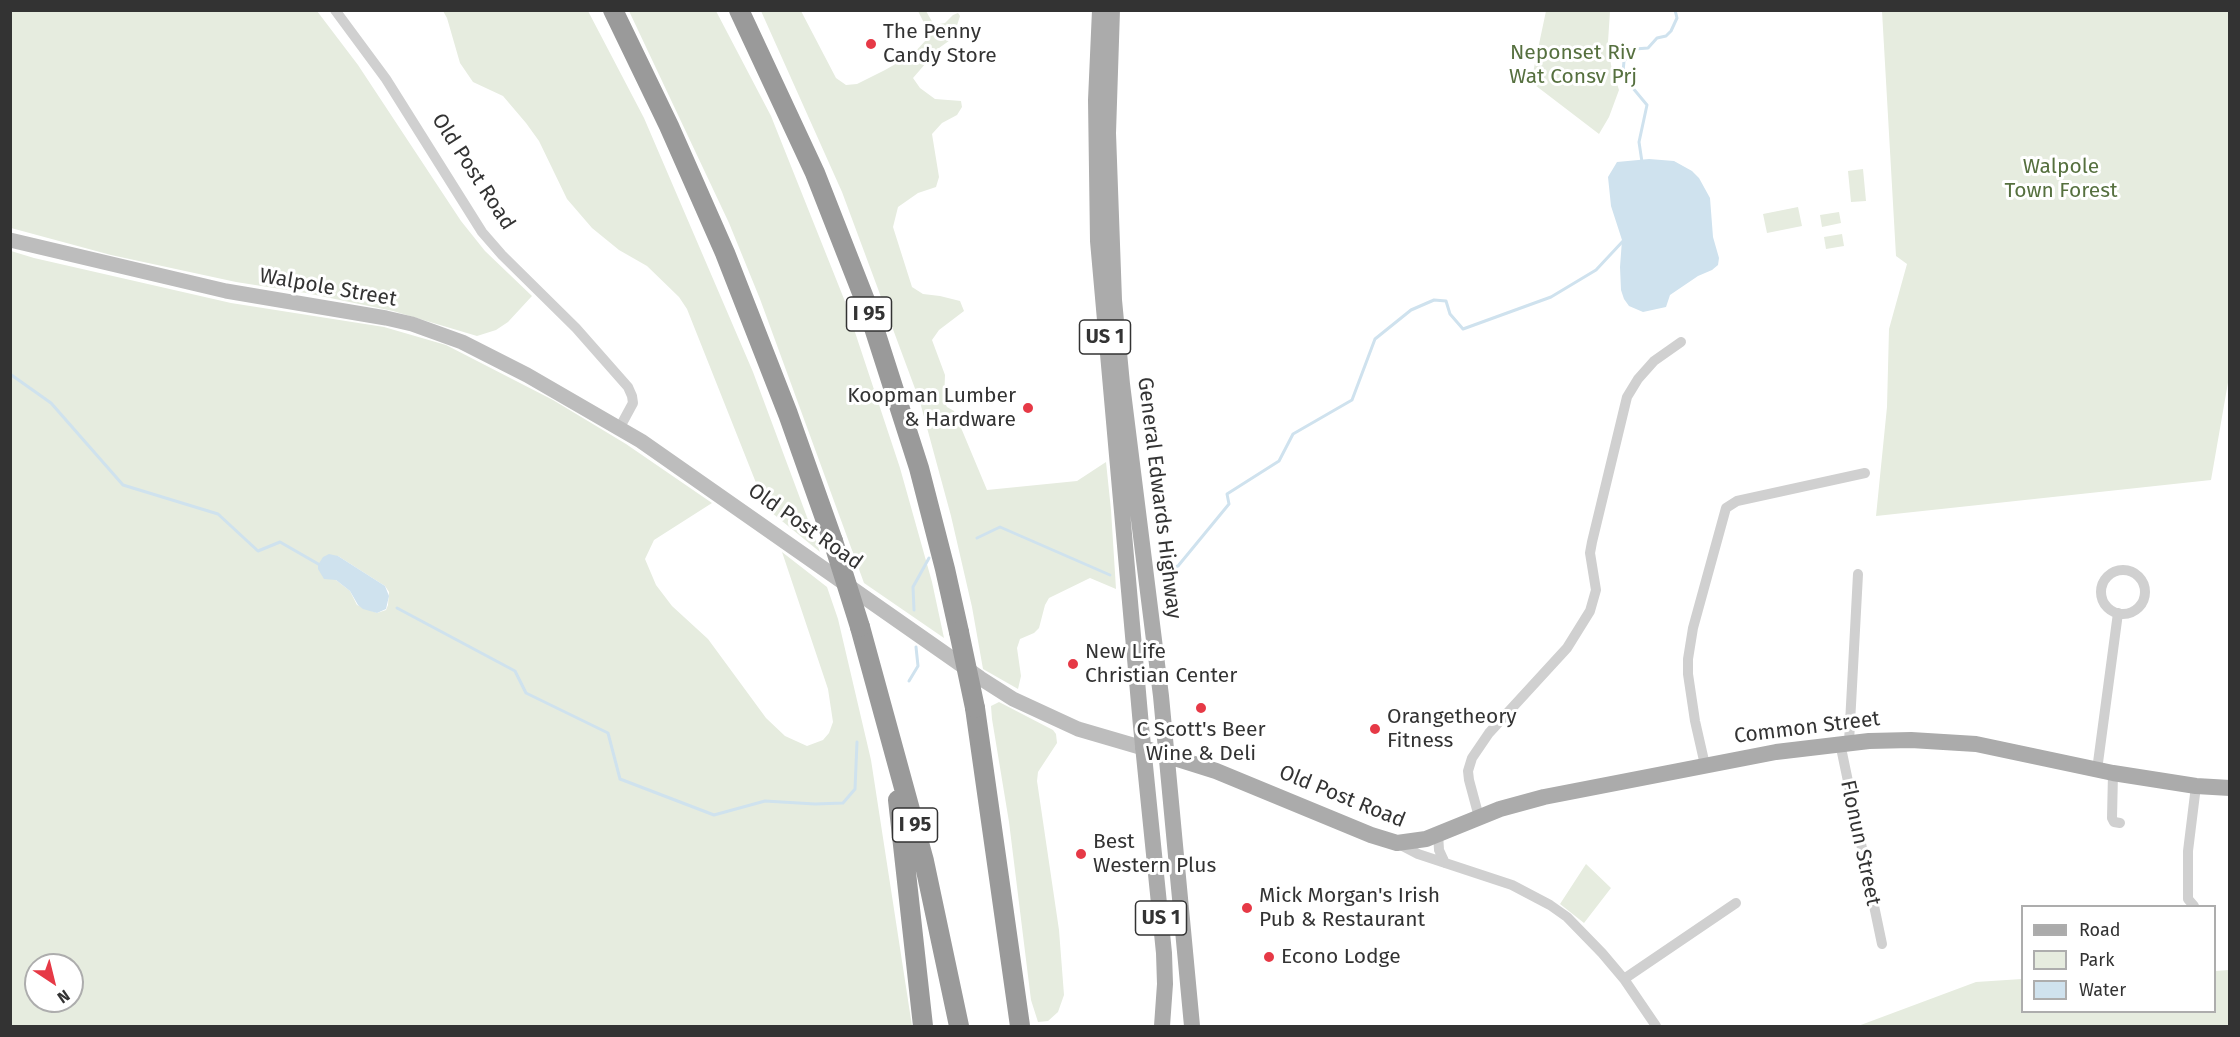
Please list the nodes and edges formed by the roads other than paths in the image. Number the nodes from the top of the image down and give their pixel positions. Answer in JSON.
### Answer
{"nodes":[{"id":1,"x":335,"y":10,"type":"edge"},
{"id":2,"x":613,"y":10,"type":"edge"},
{"id":3,"x":739,"y":10,"type":"edge"},
{"id":4,"x":1100,"y":10,"type":"edge"},
{"id":5,"x":1112,"y":10,"type":"edge"},
{"id":6,"x":10,"y":240,"type":"edge"},
{"id":7,"x":1681,"y":342,"type":"dead end"},
{"id":8,"x":620,"y":427,"type":"junction"},
{"id":9,"x":1865,"y":473,"type":"dead end"},
{"id":10,"x":1858,"y":574,"type":"dead end"},
{"id":11,"x":2118,"y":613,"type":"junction"},
{"id":12,"x":1844,"y":743,"type":"junction"},
{"id":13,"x":894,"y":746,"type":"junction"},
{"id":14,"x":1143,"y":748,"type":"junction"},
{"id":15,"x":1166,"y":755,"type":"junction"},
{"id":16,"x":1705,"y":765,"type":"junction"},
{"id":17,"x":2105,"y":771,"type":"junction"},
{"id":18,"x":2196,"y":786,"type":"junction"},
{"id":19,"x":2229,"y":788,"type":"edge"},
{"id":20,"x":1479,"y":817,"type":"junction"},
{"id":21,"x":2120,"y":823,"type":"dead end"},
{"id":22,"x":1438,"y":833,"type":"junction"},
{"id":23,"x":1397,"y":843,"type":"junction"},
{"id":24,"x":1444,"y":863,"type":"junction"},
{"id":25,"x":1736,"y":903,"type":"dead end"},
{"id":26,"x":2193,"y":905,"type":"edge"},
{"id":27,"x":1882,"y":944,"type":"dead end"},
{"id":28,"x":1624,"y":979,"type":"junction"},
{"id":29,"x":923,"y":1026,"type":"edge"},
{"id":30,"x":959,"y":1026,"type":"edge"},
{"id":31,"x":1020,"y":1026,"type":"edge"},
{"id":32,"x":1162,"y":1026,"type":"edge"},
{"id":33,"x":1192,"y":1026,"type":"edge"},
{"id":34,"x":1656,"y":1026,"type":"edge"}],
"edges":[{"from":1,"to":8,"type":"street","name":"Old Post Road"},
{"from":2,"to":13,"type":"highway","number":"I 95","bridge":true},
{"from":3,"to":31,"type":"highway","number":"I 95","bridge":true},
{"from":4,"to":14,"type":"main road","name":"General Edwards Highway","number":"US 1"},
{"from":5,"to":15,"type":"main road","name":"General Edwards Highway","number":"US 1"},
{"from":6,"to":8,"type":"main road","name":"Walpole Street"},
{"from":7,"to":20,"type":"street"},
{"from":8,"to":14,"type":"main road","name":"Old Post Road"},
{"from":9,"to":16,"type":"street"},
{"from":10,"to":12,"type":"street","name":"Flonun Street"},
{"from":11,"to":11,"type":"street"},
{"from":11,"to":17,"type":"street"},
{"from":12,"to":16,"type":"main road","name":"Common Street"},
{"from":12,"to":17,"type":"main road","name":"Common Street"},
{"from":12,"to":27,"type":"street","name":"Flonun Street"},
{"from":13,"to":29,"type":"highway"},
{"from":13,"to":30,"type":"highway","number":"I 95"},
{"from":14,"to":15,"type":"main road","name":"Old Post Road"},
{"from":14,"to":32,"type":"main road","name":"General Edwards Highway","number":"US 1"},
{"from":15,"to":23,"type":"main road","name":"Old Post Road"},
{"from":15,"to":33,"type":"main road","name":"General Edwards Highway","number":"US 1"},
{"from":16,"to":20,"type":"main road","name":"Common Street"},
{"from":17,"to":18,"type":"main road","name":"Common Street"},
{"from":17,"to":21,"type":"street"},
{"from":18,"to":19,"type":"main road","name":"Common Street"},
{"from":18,"to":26,"type":"street"},
{"from":20,"to":22,"type":"main road","name":"Common Street"},
{"from":22,"to":23,"type":"main road","name":"Common Street"},
{"from":22,"to":24,"type":"street"},
{"from":23,"to":24,"type":"street","name":"Old Post Road"},
{"from":24,"to":28,"type":"street","name":"Old Post Road"},
{"from":25,"to":28,"type":"street"},
{"from":28,"to":34,"type":"street","name":"Old Post Road"}]}
